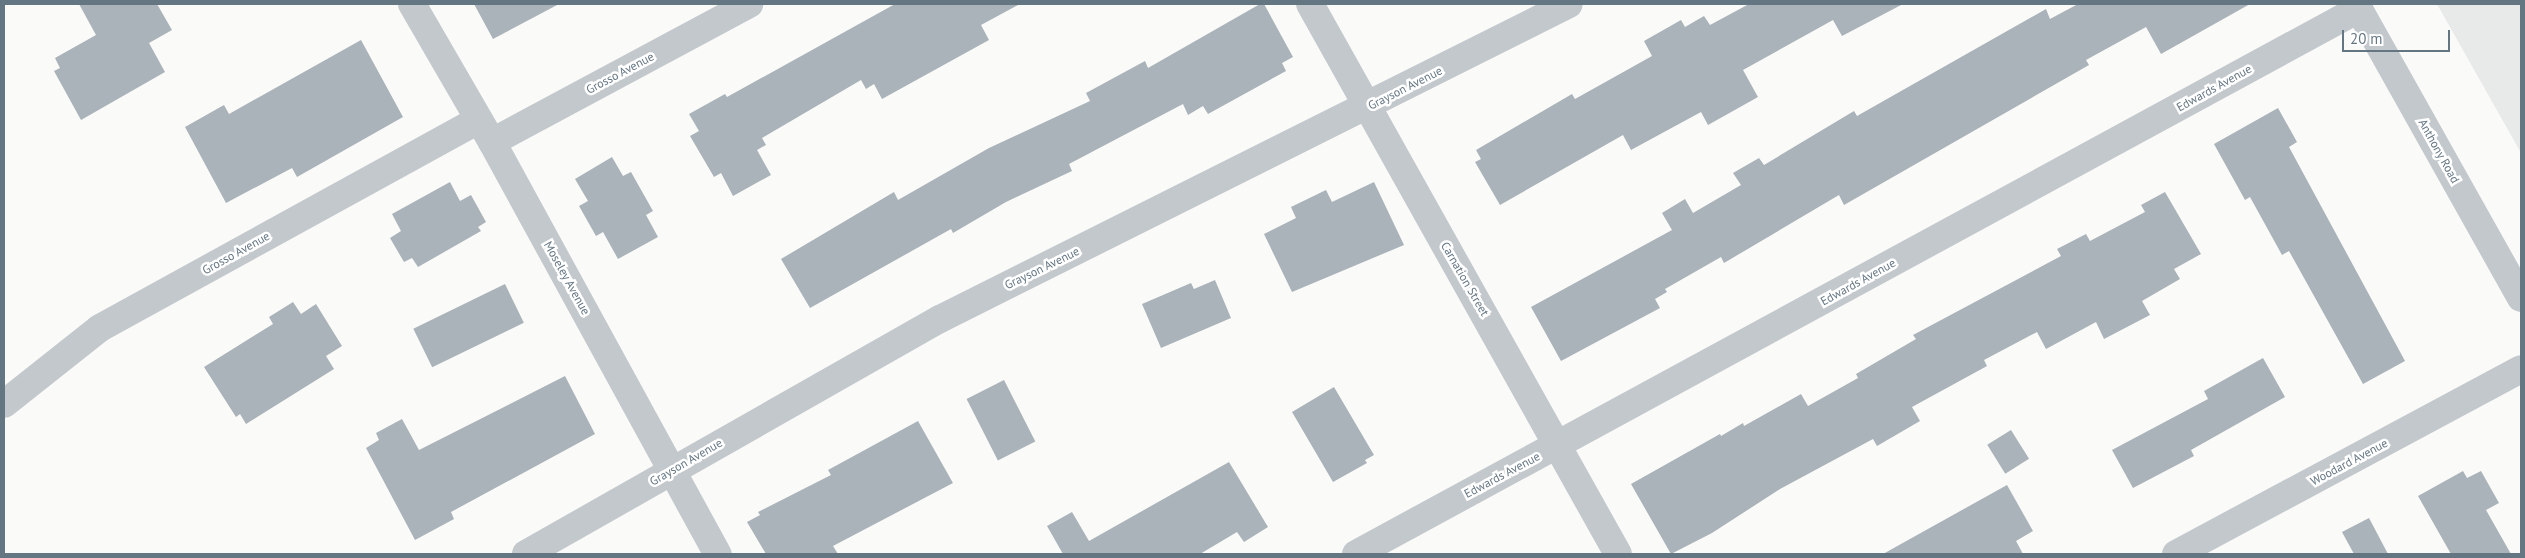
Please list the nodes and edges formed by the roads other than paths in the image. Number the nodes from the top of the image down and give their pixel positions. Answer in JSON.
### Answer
{"nodes":[{"id":1,"x":412,"y":4,"type":"edge"},
{"id":2,"x":749,"y":4,"type":"edge"},
{"id":3,"x":1310,"y":4,"type":"edge"},
{"id":4,"x":1569,"y":4,"type":"edge"},
{"id":5,"x":2358,"y":6,"type":"edge"},
{"id":6,"x":1367,"y":107,"type":"junction"},
{"id":7,"x":485,"y":131,"type":"junction"},
{"id":8,"x":2521,"y":298,"type":"edge"},
{"id":9,"x":2521,"y":369,"type":"edge"},
{"id":10,"x":4,"y":404,"type":"edge"},
{"id":11,"x":1559,"y":445,"type":"junction"},
{"id":12,"x":673,"y":469,"type":"junction"},
{"id":13,"x":526,"y":554,"type":"edge"},
{"id":14,"x":718,"y":554,"type":"edge"},
{"id":15,"x":1356,"y":554,"type":"edge"},
{"id":16,"x":1618,"y":554,"type":"edge"},
{"id":17,"x":2176,"y":554,"type":"edge"}],
"edges":[{"from":1,"to":7,"type":"street","name":"Moseley Avenue"},
{"from":2,"to":7,"type":"street","name":"Grosso Avenue"},
{"from":3,"to":6,"type":"street","name":"Carnation Street"},
{"from":4,"to":6,"type":"street","name":"Grayson Avenue"},
{"from":5,"to":8,"type":"street","name":"Anthony Road"},
{"from":5,"to":11,"type":"street","name":"Edwards Avenue"},
{"from":6,"to":11,"type":"street","name":"Carnation Street"},
{"from":6,"to":12,"type":"street","name":"Grayson Avenue"},
{"from":7,"to":10,"type":"street","name":"Grosso Avenue"},
{"from":7,"to":12,"type":"street","name":"Moseley Avenue"},
{"from":9,"to":17,"type":"street","name":"Woodard Avenue"},
{"from":11,"to":15,"type":"street","name":"Edwards Avenue"},
{"from":11,"to":16,"type":"street","name":"Carnation Street"},
{"from":12,"to":13,"type":"street","name":"Grayson Avenue"},
{"from":12,"to":14,"type":"street","name":"Moseley Avenue"}]}
